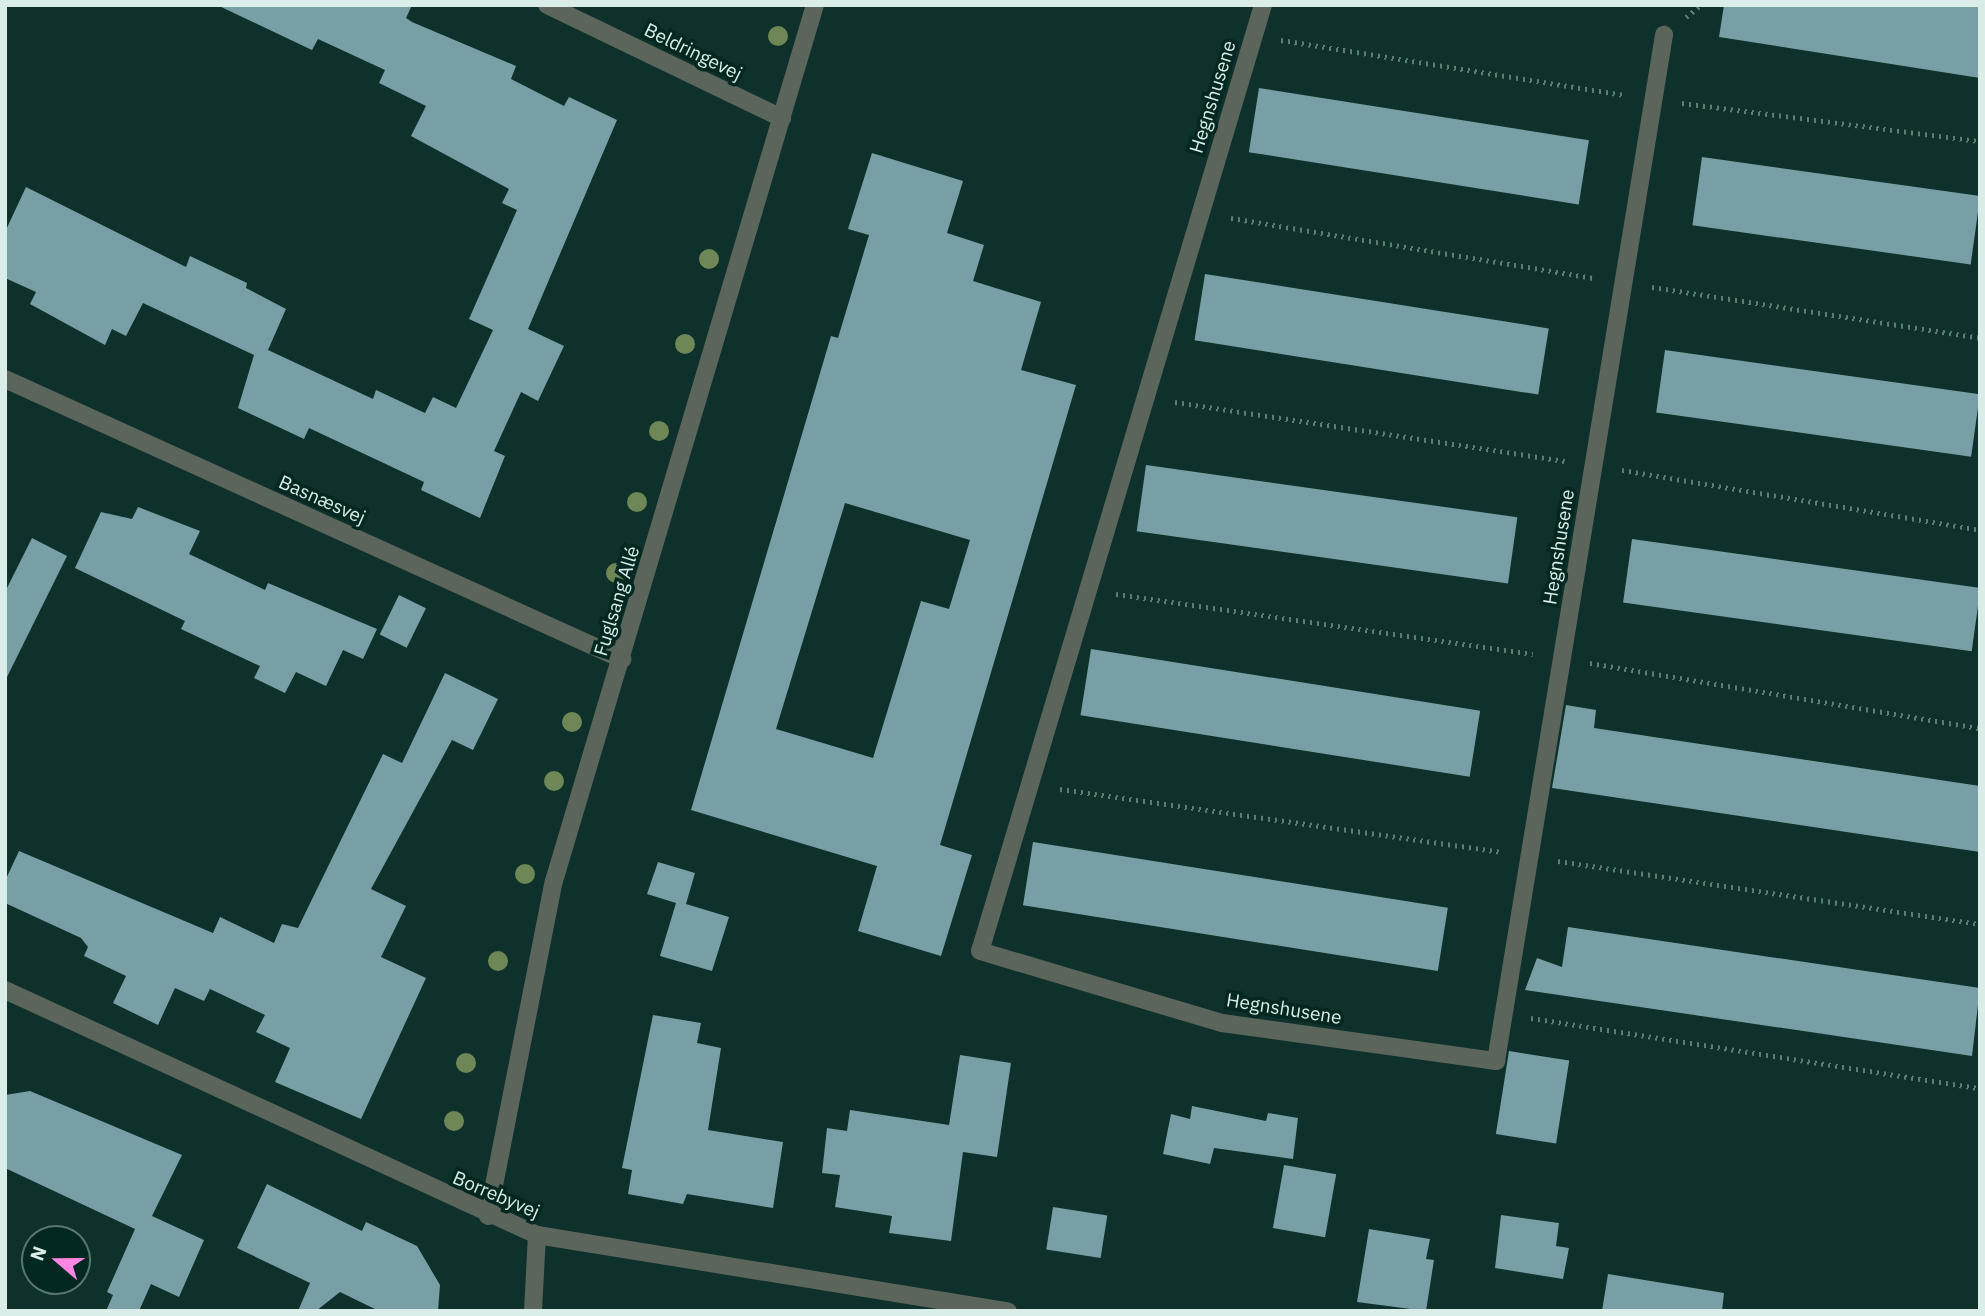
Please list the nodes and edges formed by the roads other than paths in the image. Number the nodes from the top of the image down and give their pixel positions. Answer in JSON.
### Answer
{"nodes":[{"id":1,"x":547,"y":5,"type":"edge"},
{"id":2,"x":816,"y":5,"type":"edge"},
{"id":3,"x":1263,"y":5,"type":"edge"},
{"id":4,"x":1664,"y":35,"type":"dead end"},
{"id":5,"x":782,"y":118,"type":"junction"},
{"id":6,"x":5,"y":379,"type":"edge"},
{"id":7,"x":622,"y":659,"type":"junction"},
{"id":8,"x":5,"y":990,"type":"edge"},
{"id":9,"x":488,"y":1216,"type":"junction"},
{"id":10,"x":537,"y":1236,"type":"junction"},
{"id":11,"x":533,"y":1311,"type":"edge"},
{"id":12,"x":1008,"y":1311,"type":"edge"}],
"edges":[{"from":1,"to":5,"type":"street","name":"Beldringevej"},
{"from":2,"to":5,"type":"street","name":"Fuglsang Allé"},
{"from":3,"to":4,"type":"street","name":"Hegnshusene"},
{"from":5,"to":7,"type":"street","name":"Fuglsang Allé"},
{"from":6,"to":7,"type":"street","name":"Basnæsvej"},
{"from":7,"to":9,"type":"street","name":"Fuglsang Allé"},
{"from":8,"to":9,"type":"street","name":"Borrebyvej"},
{"from":9,"to":10,"type":"street","name":"Borrebyvej"},
{"from":10,"to":11,"type":"street"},
{"from":10,"to":12,"type":"street","name":"Borrebyvej"}]}
